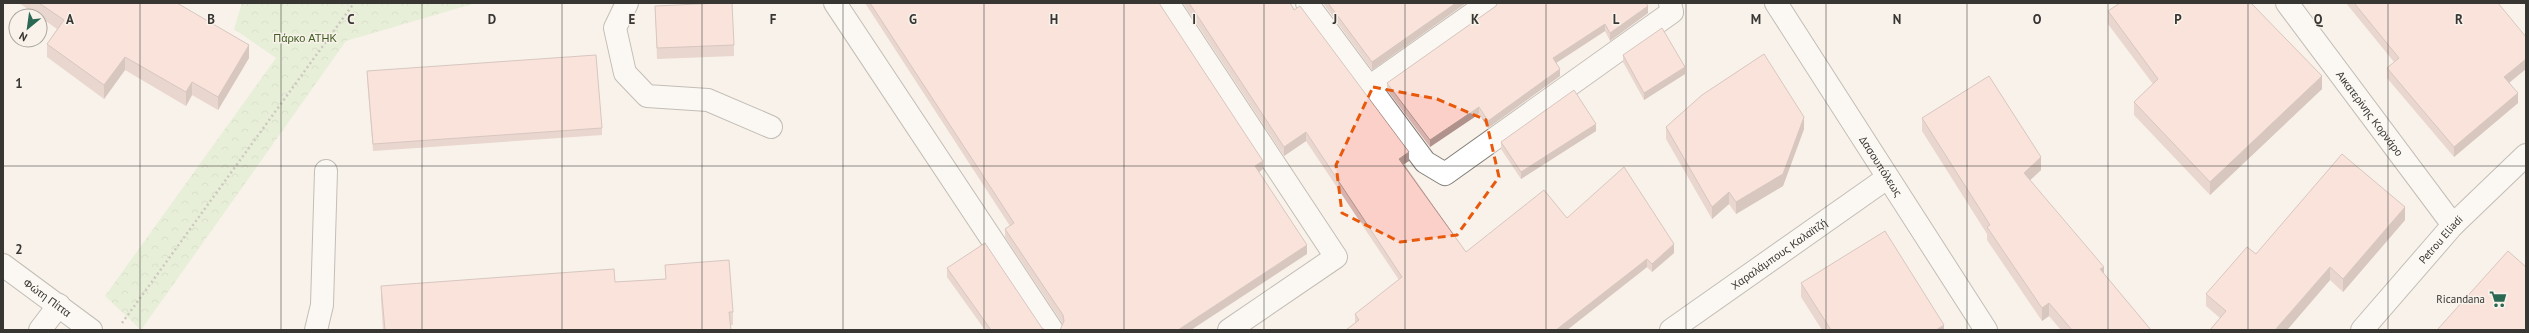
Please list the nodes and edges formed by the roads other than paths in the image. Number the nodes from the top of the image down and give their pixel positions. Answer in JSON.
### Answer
{"nodes":[{"id":1,"x":627,"y":3,"type":"edge"},
{"id":2,"x":835,"y":3,"type":"edge"},
{"id":3,"x":1168,"y":3,"type":"edge"},
{"id":4,"x":1307,"y":3,"type":"edge"},
{"id":5,"x":1488,"y":3,"type":"edge"},
{"id":6,"x":1670,"y":3,"type":"edge"},
{"id":7,"x":1776,"y":3,"type":"edge"},
{"id":8,"x":2287,"y":3,"type":"edge"},
{"id":9,"x":1369,"y":87,"type":"junction"},
{"id":10,"x":771,"y":127,"type":"dead end"},
{"id":11,"x":2526,"y":155,"type":"edge"},
{"id":12,"x":326,"y":171,"type":"dead end"},
{"id":13,"x":1887,"y":178,"type":"junction"},
{"id":14,"x":2453,"y":225,"type":"junction"},
{"id":15,"x":3,"y":265,"type":"edge"},
{"id":16,"x":59,"y":305,"type":"junction"},
{"id":17,"x":40,"y":330,"type":"edge"},
{"id":18,"x":91,"y":330,"type":"edge"},
{"id":19,"x":316,"y":330,"type":"edge"},
{"id":20,"x":1052,"y":330,"type":"edge"},
{"id":21,"x":1229,"y":330,"type":"edge"},
{"id":22,"x":1671,"y":330,"type":"edge"},
{"id":23,"x":1986,"y":330,"type":"edge"},
{"id":24,"x":2362,"y":330,"type":"edge"}],
"edges":[{"from":1,"to":10,"type":"street"},
{"from":2,"to":20,"type":"street"},
{"from":3,"to":21,"type":"street"},
{"from":4,"to":9,"type":"street"},
{"from":5,"to":9,"type":"street"},
{"from":6,"to":9,"type":"street"},
{"from":7,"to":13,"type":"street","name":"Δασουπόλεως"},
{"from":8,"to":14,"type":"street","name":"Αικατερίνης Κορνάρο"},
{"from":11,"to":14,"type":"street","name":"Petrou Eliadi"},
{"from":12,"to":19,"type":"street"},
{"from":13,"to":22,"type":"street","name":"Χαραλάμπους Καλαϊτζή"},
{"from":13,"to":23,"type":"street","name":"Δασουπόλεως"},
{"from":14,"to":24,"type":"street","name":"Petrou Eliadi"},
{"from":15,"to":16,"type":"street","name":"Φώτη Πίττα"},
{"from":16,"to":17,"type":"street"},
{"from":16,"to":18,"type":"street","name":"Φώτη Πίττα"}]}
